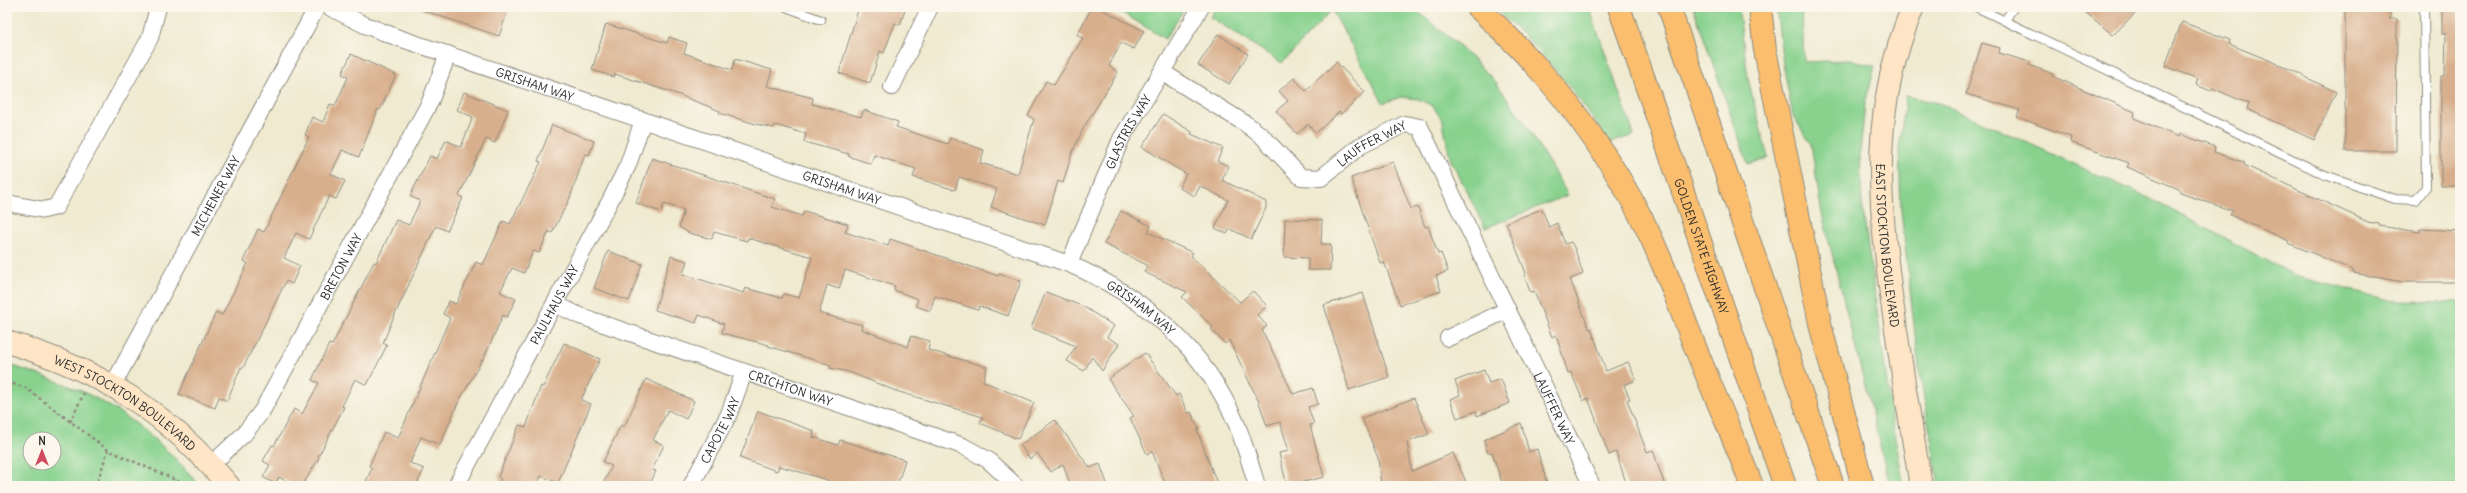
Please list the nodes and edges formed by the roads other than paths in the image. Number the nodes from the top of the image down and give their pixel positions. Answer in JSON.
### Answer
{"nodes":[{"id":1,"x":158,"y":7,"type":"edge"},
{"id":2,"x":317,"y":7,"type":"edge"},
{"id":3,"x":330,"y":7,"type":"edge"},
{"id":4,"x":786,"y":7,"type":"edge"},
{"id":5,"x":930,"y":7,"type":"edge"},
{"id":6,"x":1202,"y":7,"type":"edge"},
{"id":7,"x":1477,"y":7,"type":"edge"},
{"id":8,"x":1619,"y":7,"type":"edge"},
{"id":9,"x":1669,"y":7,"type":"edge"},
{"id":10,"x":1760,"y":7,"type":"edge"},
{"id":11,"x":1913,"y":7,"type":"edge"},
{"id":12,"x":1976,"y":7,"type":"edge"},
{"id":13,"x":2014,"y":7,"type":"edge"},
{"id":14,"x":2424,"y":7,"type":"edge"},
{"id":15,"x":801,"y":10,"type":"edge"},
{"id":16,"x":821,"y":20,"type":"dead end"},
{"id":17,"x":2005,"y":20,"type":"junction"},
{"id":18,"x":448,"y":54,"type":"junction"},
{"id":19,"x":1162,"y":72,"type":"junction"},
{"id":20,"x":892,"y":87,"type":"dead end"},
{"id":21,"x":643,"y":120,"type":"junction"},
{"id":22,"x":7,"y":203,"type":"edge"},
{"id":23,"x":1069,"y":264,"type":"junction"},
{"id":24,"x":555,"y":304,"type":"junction"},
{"id":25,"x":1507,"y":310,"type":"junction"},
{"id":26,"x":1448,"y":338,"type":"dead end"},
{"id":27,"x":7,"y":342,"type":"edge"},
{"id":28,"x":744,"y":372,"type":"junction"},
{"id":29,"x":113,"y":386,"type":"junction"},
{"id":30,"x":211,"y":465,"type":"junction"},
{"id":31,"x":229,"y":486,"type":"edge"},
{"id":32,"x":456,"y":486,"type":"edge"},
{"id":33,"x":691,"y":486,"type":"edge"},
{"id":34,"x":1016,"y":486,"type":"edge"},
{"id":35,"x":1257,"y":486,"type":"edge"},
{"id":36,"x":1592,"y":486,"type":"edge"},
{"id":37,"x":1752,"y":486,"type":"edge"},
{"id":38,"x":1785,"y":486,"type":"edge"},
{"id":39,"x":1833,"y":486,"type":"edge"},
{"id":40,"x":1863,"y":486,"type":"edge"},
{"id":41,"x":1921,"y":486,"type":"edge"}],
"edges":[{"from":1,"to":22,"type":"street"},
{"from":2,"to":29,"type":"street","name":"MICHENER WAY"},
{"from":3,"to":18,"type":"street","name":"GRISHAM WAY"},
{"from":4,"to":15,"type":"lane"},
{"from":5,"to":20,"type":"street"},
{"from":6,"to":19,"type":"street","name":"GLASTRIS WAY"},
{"from":7,"to":37,"type":"highway"},
{"from":8,"to":38,"type":"highway","name":"GOLDEN STATE HIGHWAY"},
{"from":9,"to":39,"type":"highway"},
{"from":10,"to":40,"type":"highway"},
{"from":11,"to":41,"type":"street","name":"EAST STOCKTON BOULEVARD"},
{"from":12,"to":17,"type":"lane"},
{"from":13,"to":17,"type":"lane"},
{"from":14,"to":17,"type":"lane"},
{"from":15,"to":16,"type":"lane"},
{"from":18,"to":21,"type":"street","name":"GRISHAM WAY"},
{"from":18,"to":30,"type":"street","name":"BRETON WAY"},
{"from":19,"to":23,"type":"street","name":"GLASTRIS WAY"},
{"from":19,"to":25,"type":"street","name":"LAUFFER WAY"},
{"from":21,"to":23,"type":"street","name":"GRISHAM WAY"},
{"from":21,"to":24,"type":"street","name":"PAULHAUS WAY"},
{"from":23,"to":35,"type":"street","name":"GRISHAM WAY"},
{"from":24,"to":28,"type":"street","name":"CRICHTON WAY"},
{"from":24,"to":32,"type":"street","name":"PAULHAUS WAY"},
{"from":25,"to":26,"type":"street"},
{"from":25,"to":36,"type":"street","name":"LAUFFER WAY"},
{"from":27,"to":29,"type":"street","name":"WEST STOCKTON BOULEVARD"},
{"from":28,"to":33,"type":"street","name":"CAPOTE WAY"},
{"from":28,"to":34,"type":"street","name":"CRICHTON WAY"},
{"from":29,"to":30,"type":"street","name":"WEST STOCKTON BOULEVARD"},
{"from":30,"to":31,"type":"street","name":"WEST STOCKTON BOULEVARD"}]}
